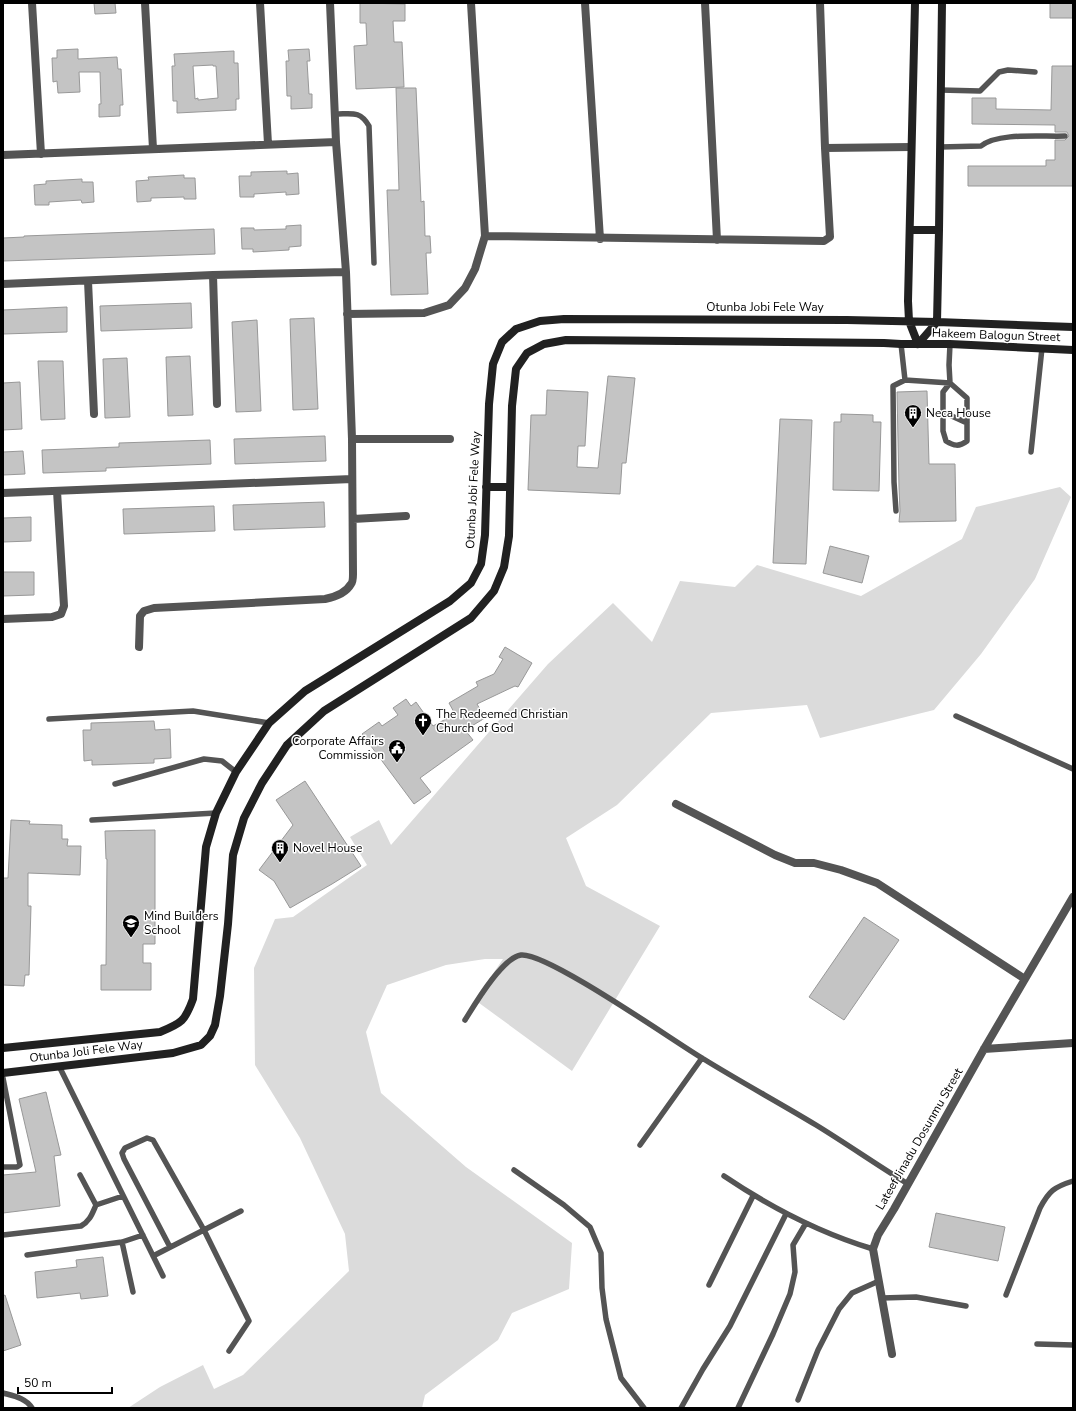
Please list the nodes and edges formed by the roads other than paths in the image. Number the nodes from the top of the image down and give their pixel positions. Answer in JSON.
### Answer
{"nodes":[{"id":1,"x":32,"y":3,"type":"edge"},
{"id":2,"x":145,"y":3,"type":"edge"},
{"id":3,"x":260,"y":3,"type":"edge"},
{"id":4,"x":330,"y":3,"type":"edge"},
{"id":5,"x":471,"y":3,"type":"edge"},
{"id":6,"x":585,"y":3,"type":"edge"},
{"id":7,"x":705,"y":3,"type":"edge"},
{"id":8,"x":820,"y":3,"type":"edge"},
{"id":9,"x":915,"y":3,"type":"edge"},
{"id":10,"x":942,"y":3,"type":"edge"},
{"id":11,"x":1035,"y":72,"type":"dead end"},
{"id":12,"x":940,"y":90,"type":"junction"},
{"id":13,"x":335,"y":114,"type":"junction"},
{"id":14,"x":1065,"y":136,"type":"dead end"},
{"id":15,"x":336,"y":142,"type":"junction"},
{"id":16,"x":268,"y":144,"type":"junction"},
{"id":17,"x":911,"y":147,"type":"junction"},
{"id":18,"x":940,"y":147,"type":"junction"},
{"id":19,"x":825,"y":148,"type":"junction"},
{"id":20,"x":153,"y":149,"type":"junction"},
{"id":21,"x":41,"y":154,"type":"junction"},
{"id":22,"x":3,"y":155,"type":"edge"},
{"id":23,"x":910,"y":230,"type":"junction"},
{"id":24,"x":939,"y":230,"type":"junction"},
{"id":25,"x":485,"y":236,"type":"junction"},
{"id":26,"x":600,"y":239,"type":"junction"},
{"id":27,"x":717,"y":240,"type":"junction"},
{"id":28,"x":374,"y":263,"type":"dead end"},
{"id":29,"x":346,"y":272,"type":"junction"},
{"id":30,"x":213,"y":275,"type":"junction"},
{"id":31,"x":88,"y":281,"type":"junction"},
{"id":32,"x":3,"y":284,"type":"edge"},
{"id":33,"x":347,"y":314,"type":"junction"},
{"id":34,"x":909,"y":321,"type":"junction"},
{"id":35,"x":937,"y":322,"type":"junction"},
{"id":36,"x":1073,"y":327,"type":"edge"},
{"id":37,"x":901,"y":344,"type":"junction"},
{"id":38,"x":918,"y":344,"type":"junction"},
{"id":39,"x":950,"y":344,"type":"junction"},
{"id":40,"x":1042,"y":348,"type":"junction"},
{"id":41,"x":1073,"y":350,"type":"edge"},
{"id":42,"x":905,"y":380,"type":"junction"},
{"id":43,"x":950,"y":383,"type":"junction"},
{"id":44,"x":217,"y":404,"type":"dead end"},
{"id":45,"x":944,"y":412,"type":"junction"},
{"id":46,"x":94,"y":414,"type":"dead end"},
{"id":47,"x":967,"y":423,"type":"junction"},
{"id":48,"x":352,"y":439,"type":"junction"},
{"id":49,"x":450,"y":439,"type":"dead end"},
{"id":50,"x":1030,"y":452,"type":"dead end"},
{"id":51,"x":352,"y":479,"type":"junction"},
{"id":52,"x":486,"y":487,"type":"junction"},
{"id":53,"x":509,"y":487,"type":"junction"},
{"id":54,"x":57,"y":491,"type":"junction"},
{"id":55,"x":3,"y":493,"type":"edge"},
{"id":56,"x":896,"y":512,"type":"dead end"},
{"id":57,"x":406,"y":516,"type":"dead end"},
{"id":58,"x":353,"y":518,"type":"junction"},
{"id":59,"x":3,"y":619,"type":"edge"},
{"id":60,"x":139,"y":647,"type":"dead end"},
{"id":61,"x":956,"y":716,"type":"dead end"},
{"id":62,"x":49,"y":719,"type":"dead end"},
{"id":63,"x":268,"y":723,"type":"junction"},
{"id":64,"x":1073,"y":769,"type":"edge"},
{"id":65,"x":236,"y":772,"type":"junction"},
{"id":66,"x":115,"y":784,"type":"dead end"},
{"id":67,"x":676,"y":804,"type":"dead end"},
{"id":68,"x":216,"y":813,"type":"junction"},
{"id":69,"x":92,"y":820,"type":"dead end"},
{"id":70,"x":1073,"y":897,"type":"edge"},
{"id":71,"x":1025,"y":979,"type":"junction"},
{"id":72,"x":465,"y":1020,"type":"dead end"},
{"id":73,"x":160,"y":1032,"type":"joint"},
{"id":74,"x":1073,"y":1043,"type":"edge"},
{"id":75,"x":3,"y":1048,"type":"edge"},
{"id":76,"x":984,"y":1049,"type":"junction"},
{"id":77,"x":702,"y":1058,"type":"junction"},
{"id":78,"x":60,"y":1066,"type":"junction"},
{"id":79,"x":3,"y":1073,"type":"edge"},
{"id":80,"x":3,"y":1078,"type":"edge"},
{"id":81,"x":5,"y":1101,"type":"edge"},
{"id":82,"x":640,"y":1145,"type":"dead end"},
{"id":83,"x":3,"y":1167,"type":"edge"},
{"id":84,"x":514,"y":1170,"type":"dead end"},
{"id":85,"x":80,"y":1175,"type":"dead end"},
{"id":86,"x":724,"y":1176,"type":"dead end"},
{"id":87,"x":1073,"y":1181,"type":"edge"},
{"id":88,"x":908,"y":1184,"type":"junction"},
{"id":89,"x":123,"y":1196,"type":"junction"},
{"id":90,"x":753,"y":1196,"type":"junction"},
{"id":91,"x":96,"y":1205,"type":"junction"},
{"id":92,"x":241,"y":1211,"type":"dead end"},
{"id":93,"x":786,"y":1214,"type":"junction"},
{"id":94,"x":806,"y":1223,"type":"junction"},
{"id":95,"x":204,"y":1230,"type":"junction"},
{"id":96,"x":3,"y":1234,"type":"edge"},
{"id":97,"x":143,"y":1235,"type":"junction"},
{"id":98,"x":122,"y":1242,"type":"junction"},
{"id":99,"x":170,"y":1247,"type":"junction"},
{"id":100,"x":873,"y":1249,"type":"junction"},
{"id":101,"x":27,"y":1255,"type":"dead end"},
{"id":102,"x":153,"y":1256,"type":"junction"},
{"id":103,"x":163,"y":1276,"type":"dead end"},
{"id":104,"x":879,"y":1281,"type":"junction"},
{"id":105,"x":709,"y":1285,"type":"dead end"},
{"id":106,"x":133,"y":1292,"type":"dead end"},
{"id":107,"x":1006,"y":1295,"type":"dead end"},
{"id":108,"x":882,"y":1298,"type":"junction"},
{"id":109,"x":966,"y":1306,"type":"dead end"},
{"id":110,"x":1037,"y":1344,"type":"dead end"},
{"id":111,"x":1073,"y":1345,"type":"edge"},
{"id":112,"x":229,"y":1351,"type":"dead end"},
{"id":113,"x":892,"y":1354,"type":"dead end"},
{"id":114,"x":3,"y":1394,"type":"edge"},
{"id":115,"x":798,"y":1400,"type":"dead end"},
{"id":116,"x":32,"y":1408,"type":"edge"},
{"id":117,"x":644,"y":1408,"type":"edge"},
{"id":118,"x":681,"y":1408,"type":"edge"},
{"id":119,"x":738,"y":1408,"type":"edge"}],
"edges":[{"from":1,"to":21,"type":"street"},
{"from":2,"to":20,"type":"street"},
{"from":3,"to":16,"type":"street"},
{"from":4,"to":13,"type":"street"},
{"from":5,"to":25,"type":"street"},
{"from":6,"to":26,"type":"street"},
{"from":7,"to":27,"type":"street"},
{"from":8,"to":19,"type":"street"},
{"from":9,"to":17,"type":"street"},
{"from":10,"to":12,"type":"street"},
{"from":11,"to":12,"type":"lane"},
{"from":12,"to":18,"type":"street"},
{"from":13,"to":15,"type":"street"},
{"from":13,"to":28,"type":"lane"},
{"from":14,"to":18,"type":"lane"},
{"from":15,"to":16,"type":"street"},
{"from":15,"to":29,"type":"street"},
{"from":16,"to":20,"type":"street"},
{"from":17,"to":19,"type":"street"},
{"from":17,"to":23,"type":"street"},
{"from":18,"to":24,"type":"street"},
{"from":19,"to":27,"type":"street"},
{"from":20,"to":21,"type":"street"},
{"from":21,"to":22,"type":"street"},
{"from":23,"to":24,"type":"street"},
{"from":23,"to":34,"type":"street"},
{"from":24,"to":35,"type":"street"},
{"from":25,"to":26,"type":"street"},
{"from":25,"to":33,"type":"street"},
{"from":26,"to":27,"type":"street"},
{"from":29,"to":30,"type":"street"},
{"from":29,"to":33,"type":"street"},
{"from":30,"to":31,"type":"street"},
{"from":30,"to":44,"type":"street"},
{"from":31,"to":32,"type":"street"},
{"from":31,"to":46,"type":"street"},
{"from":33,"to":48,"type":"street"},
{"from":34,"to":35,"type":"street","name":"Otunba Jobi Fele Way"},
{"from":34,"to":38,"type":"street"},
{"from":34,"to":52,"type":"street","name":"Otunba Jobi Fele Way"},
{"from":35,"to":36,"type":"street","name":"Hakeem Balogun Street"},
{"from":35,"to":38,"type":"street"},
{"from":37,"to":38,"type":"street"},
{"from":37,"to":42,"type":"lane"},
{"from":37,"to":53,"type":"street"},
{"from":38,"to":39,"type":"street","name":"Hakeem Balogun Street"},
{"from":39,"to":40,"type":"street","name":"Hakeem Balogun Street"},
{"from":39,"to":43,"type":"lane"},
{"from":40,"to":41,"type":"street","name":"Hakeem Balogun Street"},
{"from":40,"to":50,"type":"lane"},
{"from":42,"to":43,"type":"lane"},
{"from":42,"to":56,"type":"lane"},
{"from":43,"to":45,"type":"lane"},
{"from":43,"to":47,"type":"lane"},
{"from":45,"to":47,"type":"lane"},
{"from":45,"to":47,"type":"lane"},
{"from":48,"to":49,"type":"street"},
{"from":48,"to":51,"type":"street"},
{"from":51,"to":54,"type":"street"},
{"from":51,"to":58,"type":"street"},
{"from":52,"to":53,"type":"street"},
{"from":52,"to":63,"type":"street","name":"Otunba Jobi Fele Way"},
{"from":53,"to":78,"type":"street","name":"Otunba Joli Fele Way"},
{"from":54,"to":55,"type":"street"},
{"from":54,"to":59,"type":"street"},
{"from":57,"to":58,"type":"street"},
{"from":58,"to":60,"type":"street"},
{"from":61,"to":64,"type":"lane"},
{"from":62,"to":63,"type":"lane"},
{"from":63,"to":65,"type":"street","name":"Otunba Jobi Fele Way"},
{"from":65,"to":66,"type":"lane"},
{"from":65,"to":68,"type":"street","name":"Otunba Jobi Fele Way"},
{"from":67,"to":71,"type":"street"},
{"from":68,"to":69,"type":"lane"},
{"from":68,"to":73,"type":"street","name":"Otunba Jobi Fele Way"},
{"from":70,"to":71,"type":"street","name":"Lateef Jinadu Dosunmu Street"},
{"from":71,"to":76,"type":"street","name":"Lateef Jinadu Dosunmu Street"},
{"from":72,"to":77,"type":"lane"},
{"from":73,"to":75,"type":"street","name":"Otunba Joli Fele Way"},
{"from":74,"to":76,"type":"street"},
{"from":76,"to":88,"type":"street","name":"Lateef Jinadu Dosunmu Street"},
{"from":77,"to":82,"type":"lane"},
{"from":77,"to":88,"type":"lane"},
{"from":78,"to":79,"type":"street","name":"Otunba Joli Fele Way"},
{"from":78,"to":89,"type":"lane"},
{"from":80,"to":81,"type":"lane"},
{"from":81,"to":83,"type":"lane"},
{"from":84,"to":117,"type":"lane"},
{"from":85,"to":91,"type":"lane"},
{"from":86,"to":90,"type":"lane"},
{"from":87,"to":107,"type":"lane"},
{"from":88,"to":100,"type":"street","name":"Lateef Jinadu Dosunmu Street"},
{"from":89,"to":91,"type":"lane"},
{"from":89,"to":97,"type":"lane"},
{"from":90,"to":93,"type":"lane"},
{"from":90,"to":105,"type":"lane"},
{"from":91,"to":96,"type":"lane"},
{"from":92,"to":95,"type":"lane"},
{"from":93,"to":94,"type":"lane"},
{"from":93,"to":118,"type":"lane"},
{"from":94,"to":100,"type":"lane"},
{"from":94,"to":119,"type":"lane"},
{"from":95,"to":99,"type":"lane"},
{"from":95,"to":99,"type":"lane"},
{"from":95,"to":112,"type":"lane"},
{"from":97,"to":98,"type":"lane"},
{"from":97,"to":102,"type":"lane"},
{"from":98,"to":101,"type":"lane"},
{"from":98,"to":106,"type":"lane"},
{"from":99,"to":102,"type":"lane"},
{"from":100,"to":104,"type":"street"},
{"from":102,"to":103,"type":"lane"},
{"from":104,"to":108,"type":"street"},
{"from":104,"to":115,"type":"lane"},
{"from":108,"to":109,"type":"lane"},
{"from":108,"to":113,"type":"street"},
{"from":110,"to":111,"type":"lane"},
{"from":114,"to":116,"type":"lane"}]}
